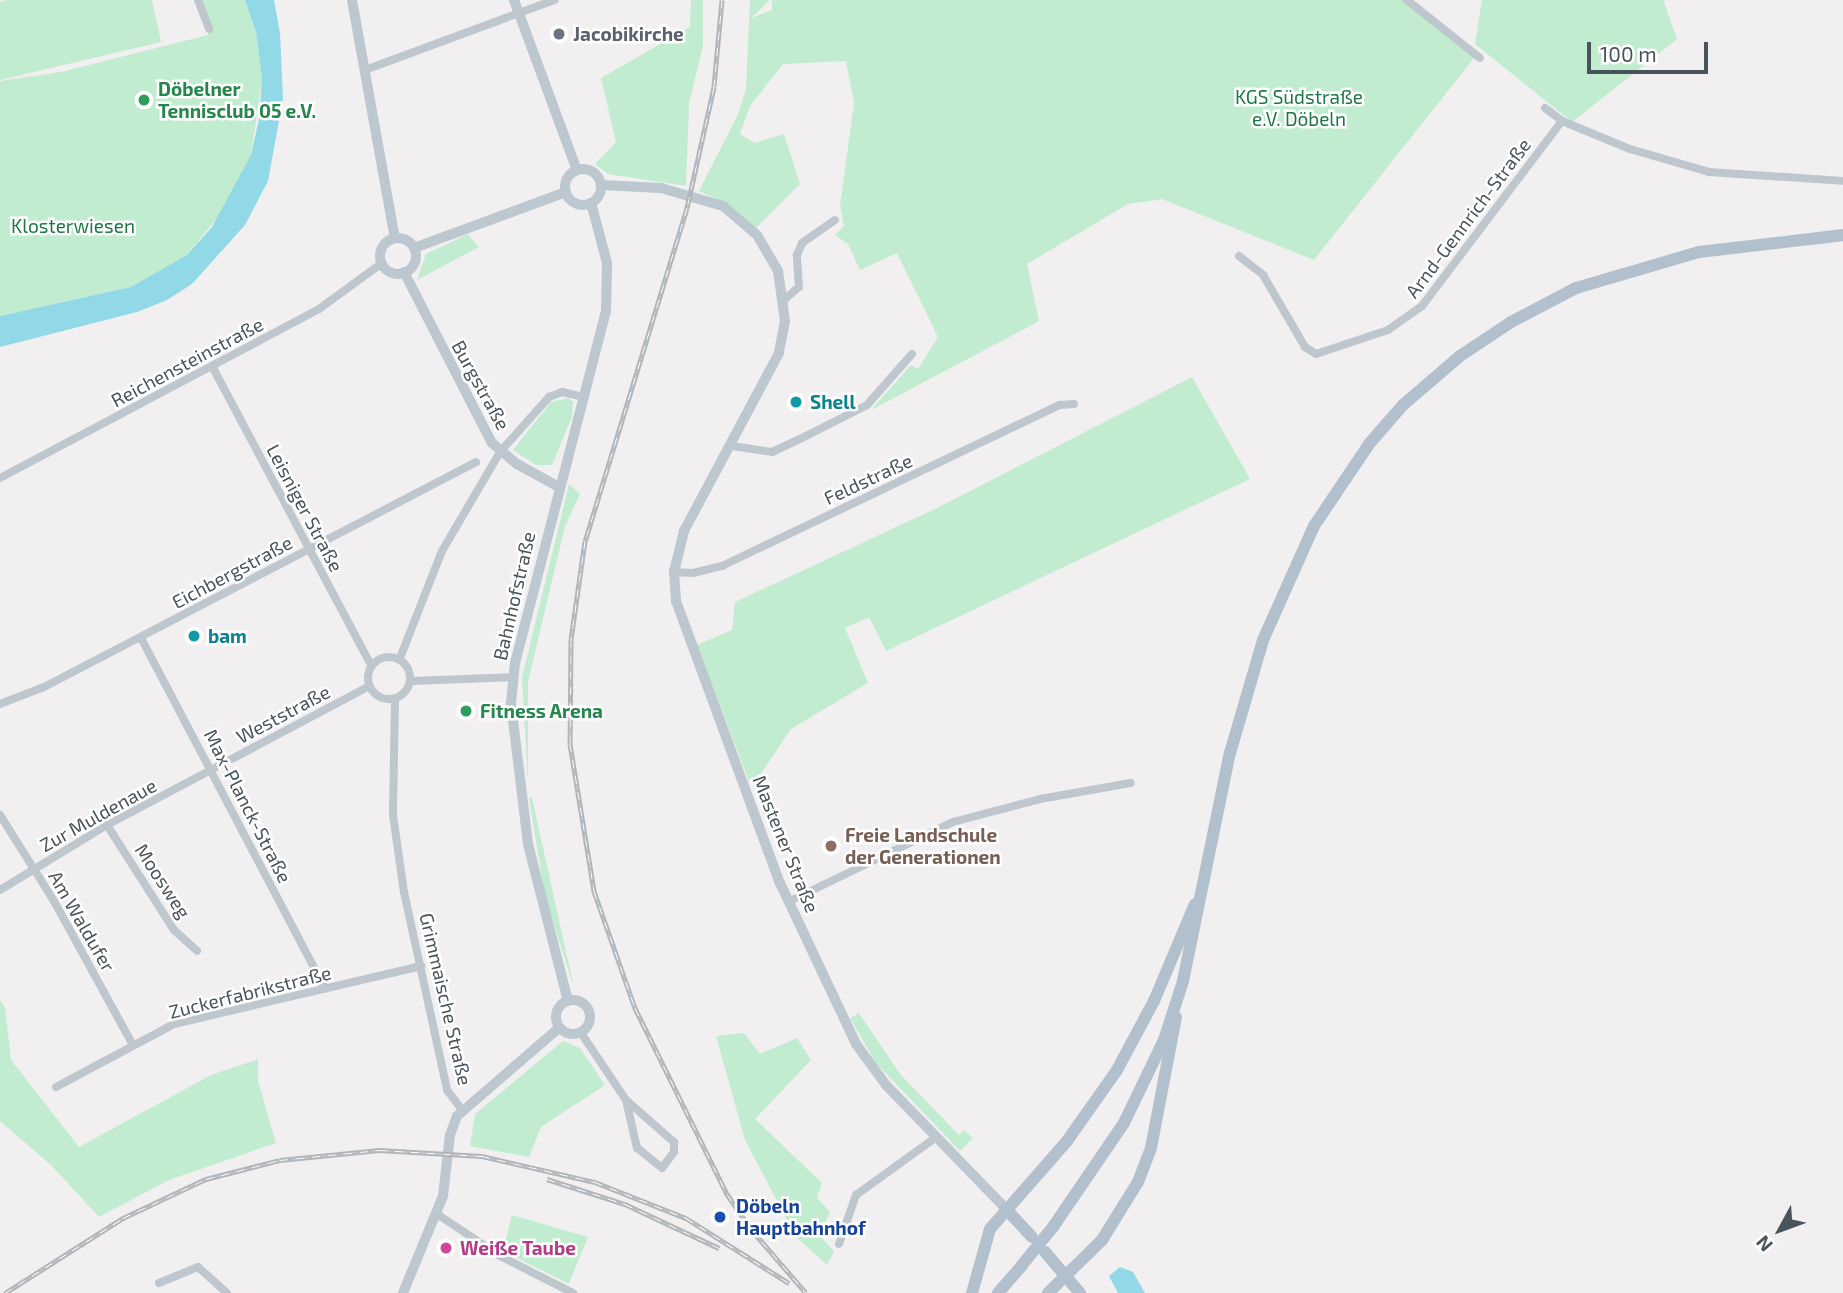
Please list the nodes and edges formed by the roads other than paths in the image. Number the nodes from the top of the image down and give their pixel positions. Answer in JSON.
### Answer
{"nodes":[{"id":1,"x":198,"y":0,"type":"edge"},
{"id":2,"x":352,"y":0,"type":"edge"},
{"id":3,"x":514,"y":0,"type":"edge"},
{"id":4,"x":554,"y":0,"type":"edge"},
{"id":5,"x":1407,"y":0,"type":"edge"},
{"id":6,"x":519,"y":12,"type":"junction"},
{"id":7,"x":209,"y":29,"type":"dead end"},
{"id":8,"x":1480,"y":58,"type":"dead end"},
{"id":9,"x":365,"y":71,"type":"junction"},
{"id":10,"x":1545,"y":108,"type":"dead end"},
{"id":11,"x":1562,"y":121,"type":"junction"},
{"id":12,"x":577,"y":170,"type":"junction"},
{"id":13,"x":1843,"y":181,"type":"edge"},
{"id":14,"x":601,"y":185,"type":"junction"},
{"id":15,"x":566,"y":192,"type":"junction"},
{"id":16,"x":591,"y":203,"type":"junction"},
{"id":17,"x":835,"y":220,"type":"dead end"},
{"id":18,"x":1843,"y":235,"type":"edge"},
{"id":19,"x":395,"y":238,"type":"junction"},
{"id":20,"x":414,"y":248,"type":"junction"},
{"id":21,"x":1239,"y":256,"type":"dead end"},
{"id":22,"x":382,"y":263,"type":"junction"},
{"id":23,"x":404,"y":272,"type":"junction"},
{"id":24,"x":785,"y":299,"type":"junction"},
{"id":25,"x":912,"y":354,"type":"dead end"},
{"id":26,"x":212,"y":366,"type":"junction"},
{"id":27,"x":584,"y":397,"type":"junction"},
{"id":28,"x":1074,"y":404,"type":"dead end"},
{"id":29,"x":732,"y":446,"type":"junction"},
{"id":30,"x":500,"y":452,"type":"junction"},
{"id":31,"x":476,"y":462,"type":"dead end"},
{"id":32,"x":0,"y":478,"type":"edge"},
{"id":33,"x":559,"y":487,"type":"junction"},
{"id":34,"x":308,"y":548,"type":"junction"},
{"id":35,"x":674,"y":572,"type":"junction"},
{"id":36,"x":141,"y":638,"type":"junction"},
{"id":37,"x":400,"y":658,"type":"junction"},
{"id":38,"x":371,"y":665,"type":"junction"},
{"id":39,"x":513,"y":677,"type":"junction"},
{"id":40,"x":411,"y":681,"type":"junction"},
{"id":41,"x":369,"y":686,"type":"junction"},
{"id":42,"x":395,"y":699,"type":"junction"},
{"id":43,"x":0,"y":705,"type":"edge"},
{"id":44,"x":213,"y":771,"type":"junction"},
{"id":45,"x":1131,"y":783,"type":"dead end"},
{"id":46,"x":0,"y":815,"type":"edge"},
{"id":47,"x":107,"y":825,"type":"junction"},
{"id":48,"x":34,"y":869,"type":"junction"},
{"id":49,"x":0,"y":890,"type":"edge"},
{"id":50,"x":1202,"y":891,"type":"junction"},
{"id":51,"x":789,"y":902,"type":"junction"},
{"id":52,"x":197,"y":951,"type":"dead end"},
{"id":53,"x":421,"y":966,"type":"junction"},
{"id":54,"x":325,"y":989,"type":"junction"},
{"id":55,"x":568,"y":1001,"type":"junction"},
{"id":56,"x":1176,"y":1006,"type":"junction"},
{"id":57,"x":559,"y":1028,"type":"junction"},
{"id":58,"x":581,"y":1033,"type":"junction"},
{"id":59,"x":133,"y":1045,"type":"junction"},
{"id":60,"x":56,"y":1087,"type":"dead end"},
{"id":61,"x":626,"y":1100,"type":"junction"},
{"id":62,"x":462,"y":1110,"type":"junction"},
{"id":63,"x":935,"y":1138,"type":"junction"},
{"id":64,"x":1006,"y":1209,"type":"junction"},
{"id":65,"x":437,"y":1214,"type":"junction"},
{"id":66,"x":1032,"y":1237,"type":"dead end"},
{"id":67,"x":839,"y":1244,"type":"dead end"},
{"id":68,"x":1045,"y":1252,"type":"dead end"},
{"id":69,"x":1067,"y":1276,"type":"junction"},
{"id":70,"x":159,"y":1283,"type":"dead end"},
{"id":71,"x":228,"y":1293,"type":"edge"},
{"id":72,"x":403,"y":1293,"type":"edge"},
{"id":73,"x":573,"y":1293,"type":"edge"},
{"id":74,"x":972,"y":1293,"type":"edge"},
{"id":75,"x":998,"y":1293,"type":"edge"},
{"id":76,"x":1048,"y":1293,"type":"edge"},
{"id":77,"x":1080,"y":1293,"type":"edge"}],
"edges":[{"from":1,"to":7,"type":"street"},
{"from":2,"to":9,"type":"main road"},
{"from":3,"to":6,"type":"main road"},
{"from":4,"to":6,"type":"street"},
{"from":5,"to":8,"type":"street"},
{"from":6,"to":9,"type":"street"},
{"from":6,"to":12,"type":"main road"},
{"from":9,"to":19,"type":"main road"},
{"from":10,"to":11,"type":"street"},
{"from":11,"to":13,"type":"street"},
{"from":11,"to":21,"type":"street","name":"Arnd-Gennrich-Straße"},
{"from":12,"to":14,"type":"main road"},
{"from":12,"to":15,"type":"main road"},
{"from":14,"to":16,"type":"main road"},
{"from":14,"to":24,"type":"main road","name":"Mastener Straße"},
{"from":15,"to":16,"type":"main road"},
{"from":15,"to":20,"type":"main road"},
{"from":16,"to":27,"type":"main road","name":"Bahnhofstraße"},
{"from":17,"to":24,"type":"street","name":"Mastener Straße"},
{"from":18,"to":50,"type":"main road"},
{"from":19,"to":20,"type":"main road"},
{"from":19,"to":22,"type":"main road"},
{"from":20,"to":23,"type":"main road"},
{"from":22,"to":23,"type":"main road"},
{"from":22,"to":26,"type":"street","name":"Reichensteinstraße"},
{"from":23,"to":30,"type":"main road","name":"Burgstraße"},
{"from":24,"to":29,"type":"main road","name":"Mastener Straße"},
{"from":25,"to":29,"type":"street"},
{"from":26,"to":32,"type":"street","name":"Reichensteinstraße"},
{"from":26,"to":34,"type":"street","name":"Leisniger Straße"},
{"from":27,"to":30,"type":"street"},
{"from":27,"to":33,"type":"main road","name":"Bahnhofstraße"},
{"from":28,"to":35,"type":"street","name":"Feldstraße"},
{"from":29,"to":35,"type":"main road","name":"Mastener Straße"},
{"from":30,"to":33,"type":"main road","name":"Burgstraße"},
{"from":30,"to":37,"type":"street"},
{"from":31,"to":34,"type":"street","name":"Eichbergstraße"},
{"from":33,"to":39,"type":"main road","name":"Bahnhofstraße"},
{"from":34,"to":36,"type":"street","name":"Eichbergstraße"},
{"from":34,"to":38,"type":"street","name":"Leisniger Straße"},
{"from":35,"to":51,"type":"main road","name":"Mastener Straße"},
{"from":36,"to":43,"type":"street","name":"Eichbergstraße"},
{"from":36,"to":44,"type":"street","name":"Max-Planck-Straße"},
{"from":37,"to":38,"type":"street"},
{"from":37,"to":40,"type":"street"},
{"from":38,"to":41,"type":"street"},
{"from":39,"to":40,"type":"street"},
{"from":39,"to":55,"type":"main road","name":"Bahnhofstraße"},
{"from":40,"to":42,"type":"street"},
{"from":41,"to":42,"type":"street"},
{"from":41,"to":44,"type":"street","name":"Weststraße"},
{"from":42,"to":53,"type":"street","name":"Grimmaische Straße"},
{"from":44,"to":47,"type":"street","name":"Zur Muldenaue"},
{"from":44,"to":54,"type":"street","name":"Max-Planck-Straße"},
{"from":45,"to":51,"type":"street"},
{"from":46,"to":48,"type":"street","name":"Am Waldufer"},
{"from":47,"to":48,"type":"street","name":"Zur Muldenaue"},
{"from":47,"to":52,"type":"street","name":"Moosweg"},
{"from":48,"to":49,"type":"street","name":"Zur Muldenaue"},
{"from":48,"to":59,"type":"street","name":"Am Waldufer"},
{"from":50,"to":56,"type":"main road"},
{"from":50,"to":64,"type":"main road"},
{"from":51,"to":63,"type":"main road","name":"Mastener Straße"},
{"from":53,"to":54,"type":"street","name":"Zuckerfabrikstraße"},
{"from":53,"to":62,"type":"street","name":"Grimmaische Straße"},
{"from":54,"to":59,"type":"street","name":"Zuckerfabrikstraße"},
{"from":55,"to":57,"type":"main road"},
{"from":55,"to":58,"type":"main road"},
{"from":56,"to":69,"type":"main road"},
{"from":56,"to":75,"type":"main road","bridge":true},
{"from":57,"to":58,"type":"main road"},
{"from":57,"to":62,"type":"main road"},
{"from":58,"to":61,"type":"street"},
{"from":59,"to":60,"type":"street","name":"Zuckerfabrikstraße"},
{"from":61,"to":61,"type":"street"},
{"from":62,"to":65,"type":"main road","name":"Grimmaische Straße"},
{"from":63,"to":64,"type":"main road","name":"Mastener Straße"},
{"from":63,"to":67,"type":"street"},
{"from":64,"to":66,"type":"main road"},
{"from":64,"to":74,"type":"main road"},
{"from":65,"to":72,"type":"main road","name":"Grimmaische Straße"},
{"from":65,"to":73,"type":"street"},
{"from":68,"to":69,"type":"main road"},
{"from":69,"to":76,"type":"main road"},
{"from":69,"to":77,"type":"main road"},
{"from":70,"to":71,"type":"street"}]}
